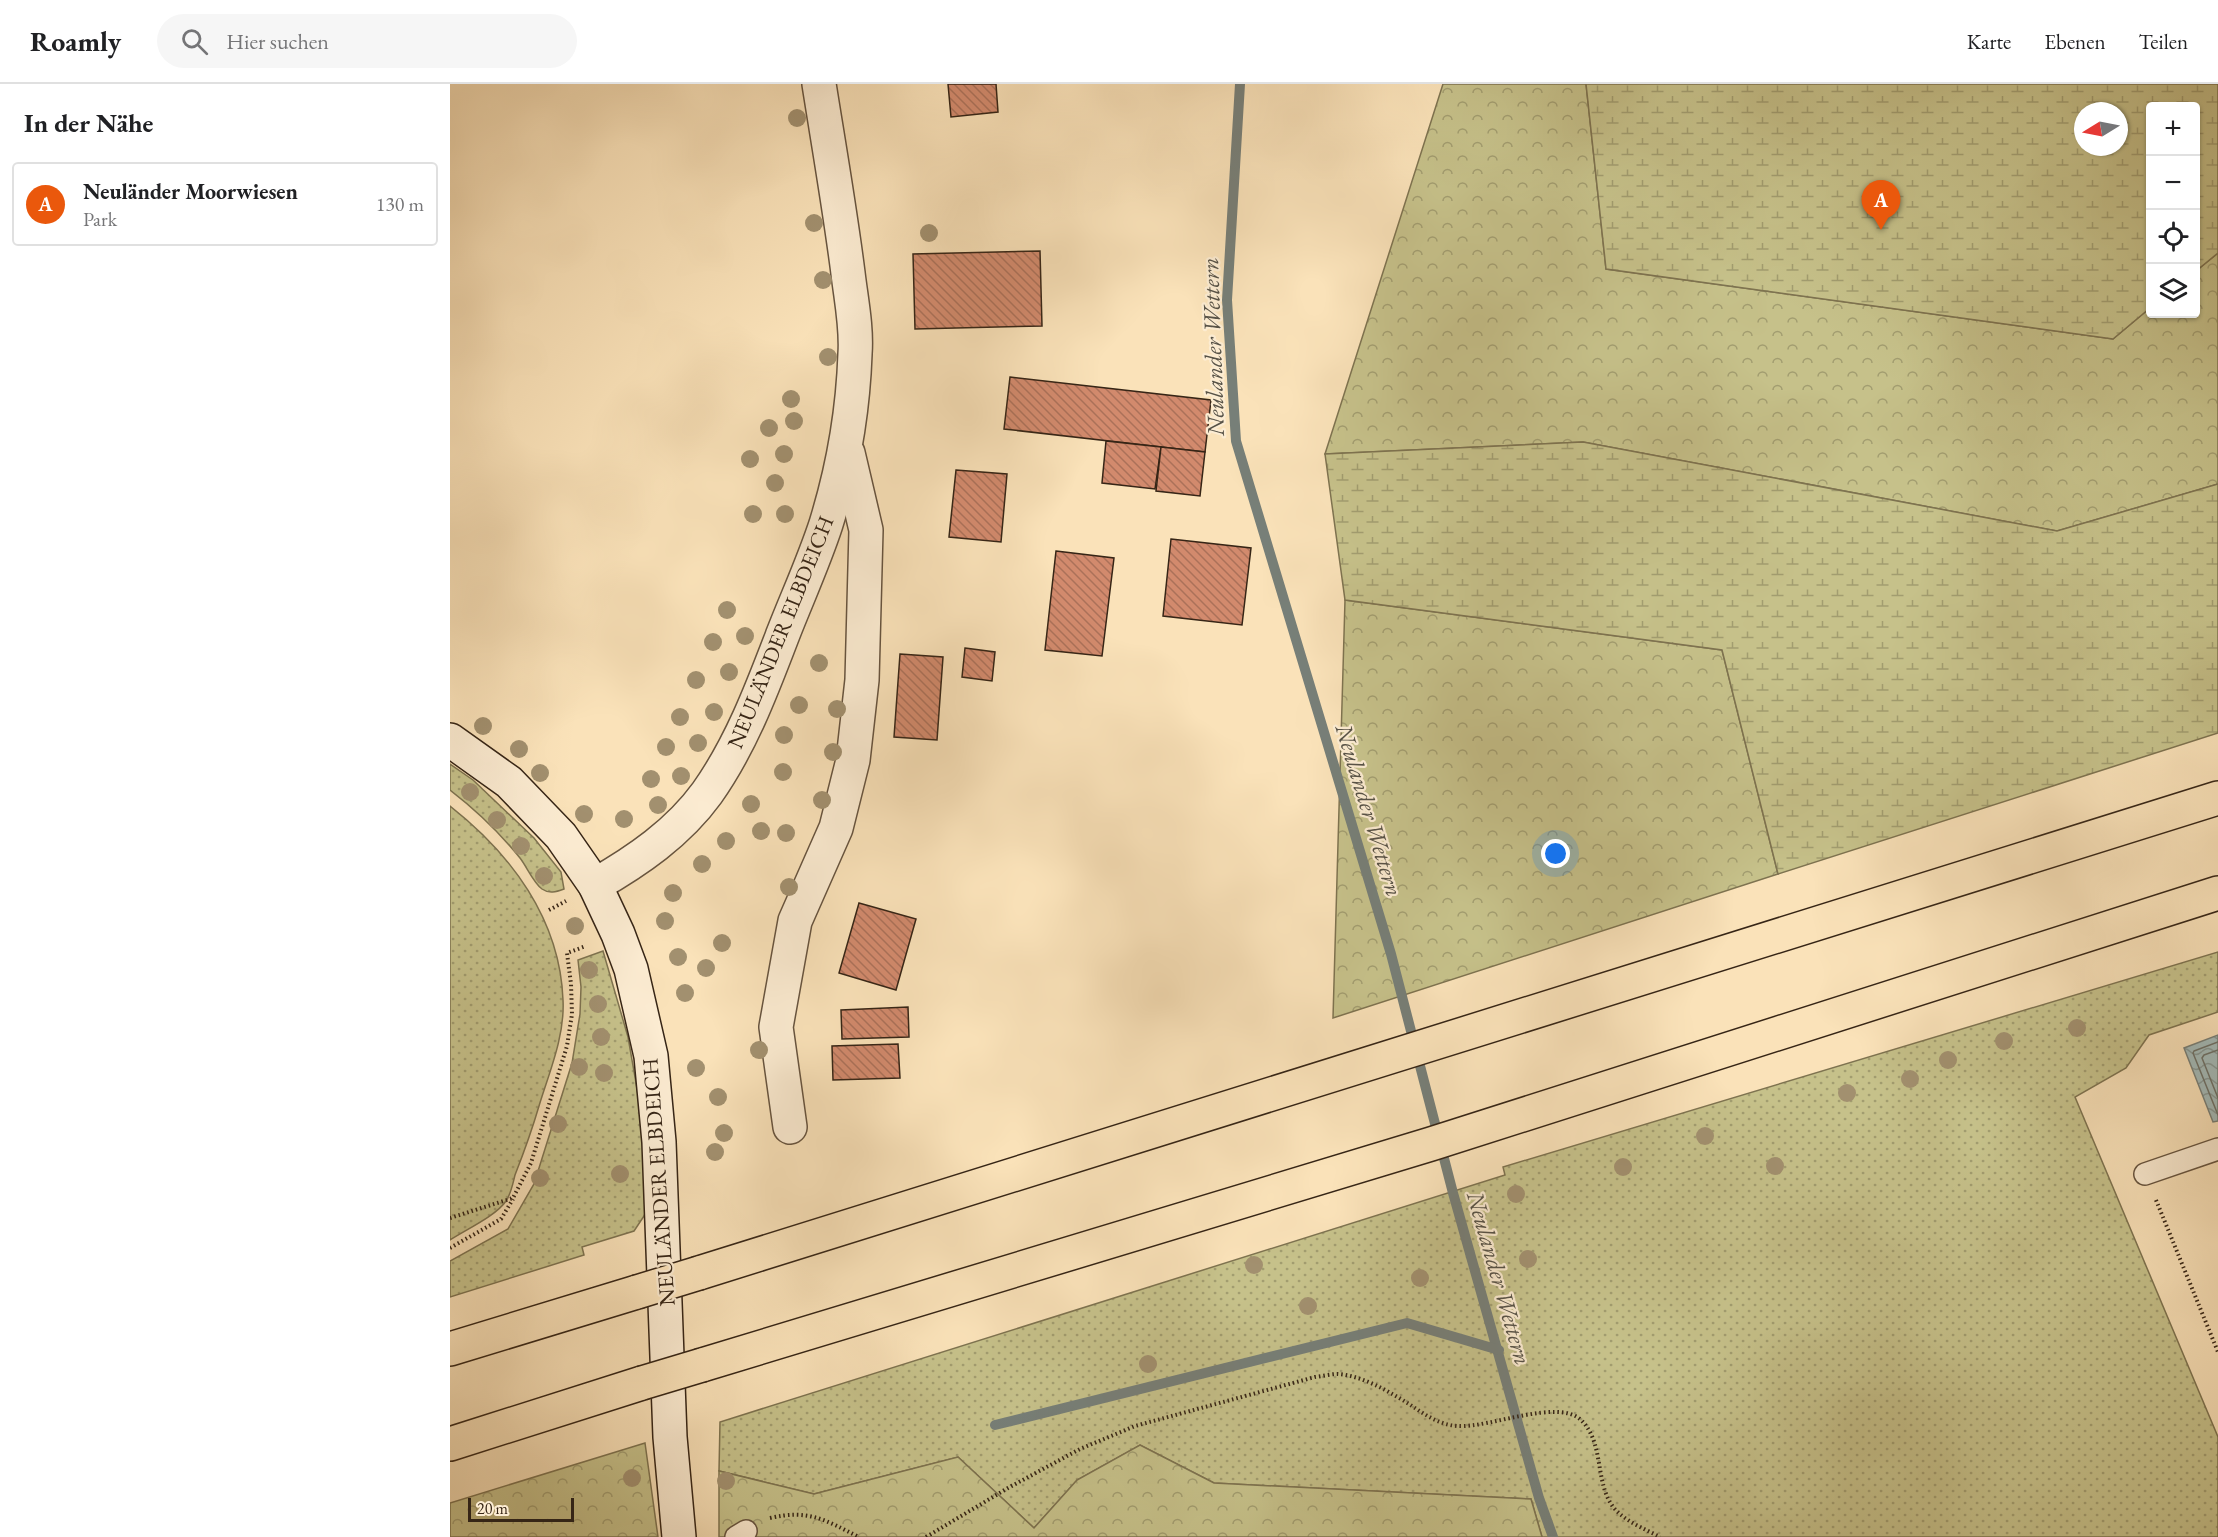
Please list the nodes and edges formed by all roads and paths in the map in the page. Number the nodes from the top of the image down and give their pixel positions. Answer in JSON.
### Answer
{"nodes":[{"id":1,"x":819,"y":84,"type":"edge"},
{"id":2,"x":845,"y":442,"type":"junction"},
{"id":3,"x":450,"y":740,"type":"edge"},
{"id":4,"x":2218,"y":798,"type":"edge"},
{"id":5,"x":595,"y":885,"type":"junction"},
{"id":6,"x":2218,"y":893,"type":"edge"},
{"id":7,"x":618,"y":934,"type":"junction"},
{"id":8,"x":790,"y":1127,"type":"dead end"},
{"id":9,"x":2218,"y":1149,"type":"edge"},
{"id":10,"x":2145,"y":1174,"type":"joint"},
{"id":11,"x":513,"y":1198,"type":"junction"},
{"id":12,"x":450,"y":1218,"type":"edge"},
{"id":13,"x":450,"y":1248,"type":"edge"},
{"id":14,"x":450,"y":1349,"type":"edge"},
{"id":15,"x":2218,"y":1353,"type":"edge"},
{"id":16,"x":450,"y":1443,"type":"edge"},
{"id":17,"x":741,"y":1534,"type":"edge"},
{"id":18,"x":679,"y":1537,"type":"edge"},
{"id":19,"x":859,"y":1537,"type":"edge"},
{"id":20,"x":926,"y":1537,"type":"edge"},
{"id":21,"x":1660,"y":1537,"type":"edge"}],
"edges":[{"from":1,"to":2,"type":"street","name":"NEULÄNDER ELBDEICH"},
{"from":2,"to":5,"type":"street","name":"NEULÄNDER ELBDEICH"},
{"from":2,"to":8,"type":"street","name":"NEULÄNDER ELBDEICH"},
{"from":3,"to":5,"type":"street"},
{"from":4,"to":14,"type":"highway","bridge":true},
{"from":5,"to":7,"type":"street","name":"NEULÄNDER ELBDEICH"},
{"from":6,"to":16,"type":"highway","bridge":true},
{"from":7,"to":11,"type":"path"},
{"from":7,"to":18,"type":"street","name":"NEULÄNDER ELBDEICH"},
{"from":9,"to":10,"type":"lane"},
{"from":10,"to":15,"type":"path"},
{"from":11,"to":12,"type":"path"},
{"from":11,"to":13,"type":"path"},
{"from":17,"to":19,"type":"path"},
{"from":20,"to":21,"type":"path"}]}
